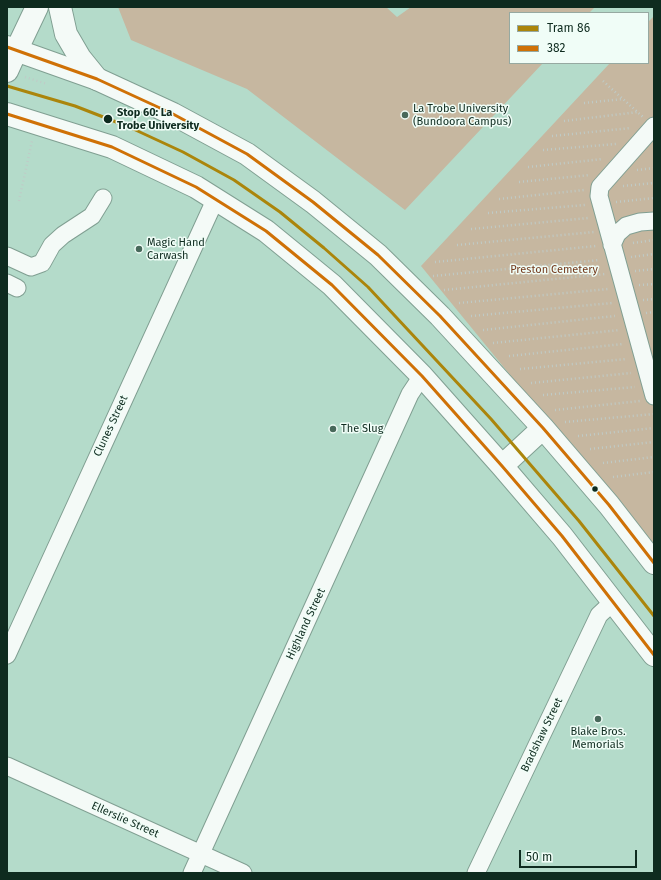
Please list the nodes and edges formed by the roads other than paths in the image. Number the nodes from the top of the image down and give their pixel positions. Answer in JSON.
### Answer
{"nodes":[{"id":1,"x":37,"y":7,"type":"edge"},
{"id":2,"x":60,"y":7,"type":"edge"},
{"id":3,"x":12,"y":48,"type":"edge"},
{"id":4,"x":16,"y":74,"type":"edge"},
{"id":5,"x":97,"y":79,"type":"junction"},
{"id":6,"x":7,"y":114,"type":"edge"},
{"id":7,"x":654,"y":126,"type":"edge"},
{"id":8,"x":104,"y":195,"type":"dead end"},
{"id":9,"x":216,"y":198,"type":"junction"},
{"id":10,"x":654,"y":220,"type":"edge"},
{"id":11,"x":7,"y":256,"type":"edge"},
{"id":12,"x":630,"y":308,"type":"edge"},
{"id":13,"x":422,"y":376,"type":"junction"},
{"id":14,"x":543,"y":428,"type":"junction"},
{"id":15,"x":502,"y":466,"type":"junction"},
{"id":16,"x":654,"y":563,"type":"edge"},
{"id":17,"x":614,"y":602,"type":"junction"},
{"id":18,"x":7,"y":655,"type":"edge"},
{"id":19,"x":654,"y":655,"type":"edge"},
{"id":20,"x":7,"y":766,"type":"edge"},
{"id":21,"x":200,"y":854,"type":"junction"},
{"id":22,"x":192,"y":873,"type":"edge"},
{"id":23,"x":243,"y":873,"type":"edge"},
{"id":24,"x":476,"y":873,"type":"edge"}],
"edges":[{"from":1,"to":3,"type":"main road"},
{"from":2,"to":5,"type":"main road"},
{"from":3,"to":4,"type":"main road"},
{"from":3,"to":5,"type":"main road"},
{"from":5,"to":14,"type":"main road"},
{"from":6,"to":9,"type":"main road"},
{"from":7,"to":12,"type":"street"},
{"from":8,"to":11,"type":"street"},
{"from":9,"to":13,"type":"main road"},
{"from":9,"to":18,"type":"street","name":"Clunes Street"},
{"from":10,"to":12,"type":"street"},
{"from":13,"to":15,"type":"main road"},
{"from":13,"to":21,"type":"street","name":"Highland Street"},
{"from":14,"to":15,"type":"main road"},
{"from":14,"to":16,"type":"main road"},
{"from":15,"to":17,"type":"main road"},
{"from":17,"to":19,"type":"main road"},
{"from":17,"to":24,"type":"street","name":"Bradshaw Street"},
{"from":20,"to":21,"type":"street","name":"Ellerslie Street"},
{"from":21,"to":22,"type":"street","name":"Highland Street"},
{"from":21,"to":23,"type":"street","name":"Ellerslie Street"}]}
